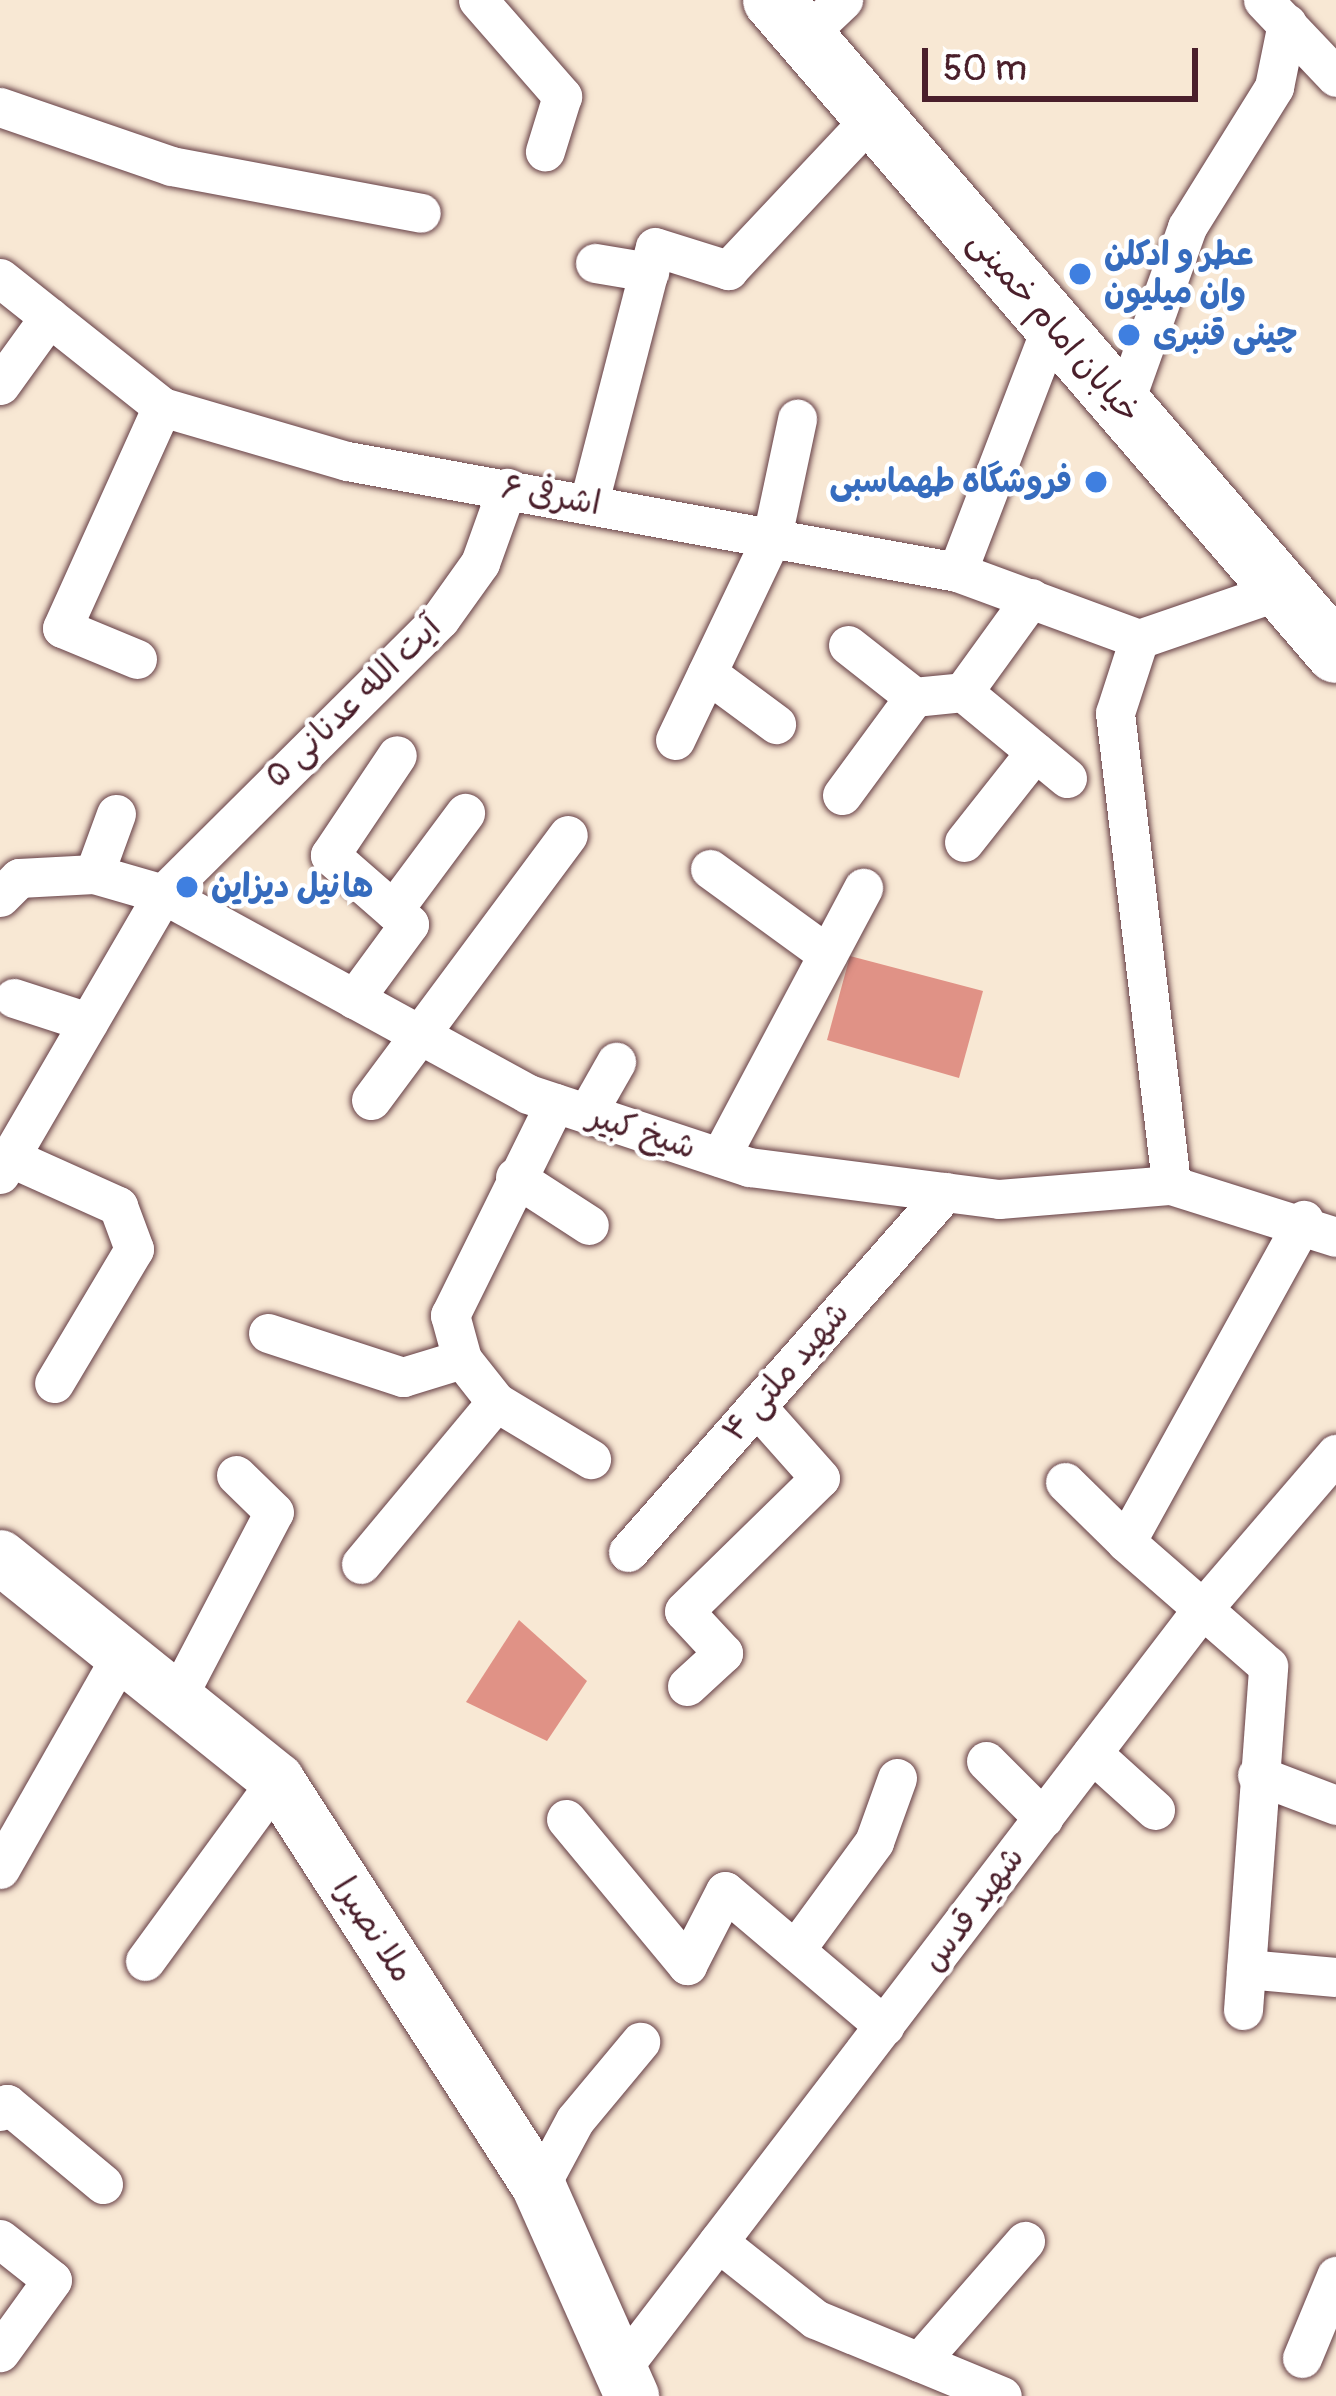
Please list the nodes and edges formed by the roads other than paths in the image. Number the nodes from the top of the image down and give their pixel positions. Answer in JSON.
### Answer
{"nodes":[{"id":1,"x":478,"y":0,"type":"edge"},
{"id":2,"x":1275,"y":11,"type":"edge"},
{"id":3,"x":806,"y":12,"type":"edge"},
{"id":4,"x":1336,"y":77,"type":"edge"},
{"id":5,"x":0,"y":107,"type":"edge"},
{"id":6,"x":873,"y":116,"type":"junction"},
{"id":7,"x":544,"y":151,"type":"dead end"},
{"id":8,"x":421,"y":213,"type":"dead end"},
{"id":9,"x":652,"y":260,"type":"junction"},
{"id":10,"x":595,"y":263,"type":"dead end"},
{"id":11,"x":0,"y":278,"type":"edge"},
{"id":12,"x":49,"y":317,"type":"junction"},
{"id":13,"x":1052,"y":323,"type":"junction"},
{"id":14,"x":0,"y":385,"type":"edge"},
{"id":15,"x":162,"y":406,"type":"junction"},
{"id":16,"x":1123,"y":406,"type":"junction"},
{"id":17,"x":797,"y":419,"type":"dead end"},
{"id":18,"x":507,"y":488,"type":"junction"},
{"id":19,"x":589,"y":502,"type":"junction"},
{"id":20,"x":772,"y":537,"type":"junction"},
{"id":21,"x":957,"y":572,"type":"junction"},
{"id":22,"x":1281,"y":590,"type":"junction"},
{"id":23,"x":1031,"y":598,"type":"junction"},
{"id":24,"x":1139,"y":639,"type":"junction"},
{"id":25,"x":848,"y":645,"type":"dead end"},
{"id":26,"x":1336,"y":653,"type":"edge"},
{"id":27,"x":137,"y":658,"type":"dead end"},
{"id":28,"x":707,"y":673,"type":"junction"},
{"id":29,"x":963,"y":692,"type":"junction"},
{"id":30,"x":914,"y":697,"type":"junction"},
{"id":31,"x":776,"y":724,"type":"dead end"},
{"id":32,"x":675,"y":740,"type":"dead end"},
{"id":33,"x":1035,"y":752,"type":"junction"},
{"id":34,"x":397,"y":754,"type":"dead end"},
{"id":35,"x":1066,"y":778,"type":"dead end"},
{"id":36,"x":842,"y":795,"type":"dead end"},
{"id":37,"x":465,"y":813,"type":"dead end"},
{"id":38,"x":116,"y":814,"type":"dead end"},
{"id":39,"x":568,"y":835,"type":"dead end"},
{"id":40,"x":964,"y":842,"type":"dead end"},
{"id":41,"x":710,"y":868,"type":"dead end"},
{"id":42,"x":94,"y":874,"type":"junction"},
{"id":43,"x":862,"y":888,"type":"dead end"},
{"id":44,"x":164,"y":894,"type":"junction"},
{"id":45,"x":0,"y":896,"type":"edge"},
{"id":46,"x":392,"y":910,"type":"junction"},
{"id":47,"x":827,"y":954,"type":"junction"},
{"id":48,"x":14,"y":998,"type":"dead end"},
{"id":49,"x":354,"y":998,"type":"junction"},
{"id":50,"x":88,"y":1022,"type":"junction"},
{"id":51,"x":414,"y":1031,"type":"junction"},
{"id":52,"x":616,"y":1062,"type":"dead end"},
{"id":53,"x":371,"y":1100,"type":"dead end"},
{"id":54,"x":571,"y":1108,"type":"junction"},
{"id":55,"x":720,"y":1157,"type":"junction"},
{"id":56,"x":4,"y":1165,"type":"edge"},
{"id":57,"x":514,"y":1177,"type":"junction"},
{"id":58,"x":1171,"y":1185,"type":"junction"},
{"id":59,"x":945,"y":1192,"type":"junction"},
{"id":60,"x":590,"y":1225,"type":"dead end"},
{"id":61,"x":1320,"y":1228,"type":"edge"},
{"id":62,"x":268,"y":1333,"type":"dead end"},
{"id":63,"x":462,"y":1359,"type":"junction"},
{"id":64,"x":54,"y":1383,"type":"dead end"},
{"id":65,"x":496,"y":1402,"type":"junction"},
{"id":66,"x":756,"y":1406,"type":"junction"},
{"id":67,"x":1336,"y":1454,"type":"edge"},
{"id":68,"x":591,"y":1460,"type":"dead end"},
{"id":69,"x":236,"y":1475,"type":"dead end"},
{"id":70,"x":1065,"y":1482,"type":"dead end"},
{"id":71,"x":1126,"y":1542,"type":"junction"},
{"id":72,"x":628,"y":1552,"type":"dead end"},
{"id":73,"x":0,"y":1557,"type":"edge"},
{"id":74,"x":361,"y":1564,"type":"dead end"},
{"id":75,"x":1199,"y":1612,"type":"junction"},
{"id":76,"x":118,"y":1661,"type":"junction"},
{"id":77,"x":687,"y":1686,"type":"dead end"},
{"id":78,"x":175,"y":1701,"type":"junction"},
{"id":79,"x":1092,"y":1753,"type":"junction"},
{"id":80,"x":986,"y":1761,"type":"dead end"},
{"id":81,"x":1257,"y":1775,"type":"junction"},
{"id":82,"x":897,"y":1778,"type":"dead end"},
{"id":83,"x":277,"y":1780,"type":"junction"},
{"id":84,"x":1336,"y":1805,"type":"edge"},
{"id":85,"x":1155,"y":1810,"type":"dead end"},
{"id":86,"x":1043,"y":1818,"type":"junction"},
{"id":87,"x":566,"y":1820,"type":"dead end"},
{"id":88,"x":0,"y":1869,"type":"edge"},
{"id":89,"x":795,"y":1951,"type":"junction"},
{"id":90,"x":145,"y":1961,"type":"dead end"},
{"id":91,"x":1246,"y":1969,"type":"junction"},
{"id":92,"x":1336,"y":1977,"type":"edge"},
{"id":93,"x":1243,"y":2010,"type":"dead end"},
{"id":94,"x":884,"y":2026,"type":"junction"},
{"id":95,"x":640,"y":2042,"type":"dead end"},
{"id":96,"x":0,"y":2110,"type":"edge"},
{"id":97,"x":103,"y":2184,"type":"dead end"},
{"id":98,"x":539,"y":2187,"type":"junction"},
{"id":99,"x":0,"y":2239,"type":"edge"},
{"id":100,"x":1025,"y":2241,"type":"dead end"},
{"id":101,"x":718,"y":2242,"type":"junction"},
{"id":102,"x":1336,"y":2276,"type":"edge"},
{"id":103,"x":0,"y":2352,"type":"edge"},
{"id":104,"x":1302,"y":2358,"type":"dead end"},
{"id":105,"x":919,"y":2362,"type":"junction"},
{"id":106,"x":626,"y":2383,"type":"edge"},
{"id":107,"x":1002,"y":2396,"type":"edge"}],
"edges":[{"from":1,"to":7,"type":"street"},
{"from":2,"to":4,"type":"street"},
{"from":2,"to":16,"type":"street"},
{"from":3,"to":6,"type":"main road","name":"خیابان امام خمینی"},
{"from":5,"to":8,"type":"street"},
{"from":6,"to":9,"type":"street"},
{"from":6,"to":13,"type":"main road","name":"خیابان امام خمینی"},
{"from":9,"to":10,"type":"street"},
{"from":9,"to":19,"type":"street"},
{"from":11,"to":12,"type":"street","name":"اشرفی ۶"},
{"from":12,"to":14,"type":"street"},
{"from":12,"to":15,"type":"street","name":"اشرفی ۶"},
{"from":13,"to":16,"type":"main road","name":"خیابان امام خمینی"},
{"from":13,"to":21,"type":"street"},
{"from":15,"to":18,"type":"street","name":"اشرفی ۶"},
{"from":15,"to":27,"type":"street"},
{"from":16,"to":22,"type":"main road","name":"خیابان امام خمینی"},
{"from":17,"to":20,"type":"street"},
{"from":18,"to":19,"type":"street","name":"اشرفی ۶"},
{"from":18,"to":44,"type":"street","name":"آیت الله عدنانی ۵"},
{"from":19,"to":20,"type":"street","name":"اشرفی ۶"},
{"from":20,"to":21,"type":"street","name":"اشرفی ۶"},
{"from":20,"to":28,"type":"street"},
{"from":21,"to":23,"type":"street","name":"اشرفی ۶"},
{"from":22,"to":24,"type":"street"},
{"from":22,"to":26,"type":"main road","name":"خیابان امام خمینی"},
{"from":23,"to":24,"type":"street","name":"اشرفی ۶"},
{"from":23,"to":29,"type":"street"},
{"from":24,"to":58,"type":"street"},
{"from":25,"to":30,"type":"street"},
{"from":28,"to":31,"type":"street"},
{"from":28,"to":32,"type":"street"},
{"from":29,"to":30,"type":"street"},
{"from":29,"to":33,"type":"street"},
{"from":30,"to":36,"type":"street"},
{"from":33,"to":35,"type":"street"},
{"from":33,"to":40,"type":"street"},
{"from":34,"to":46,"type":"street"},
{"from":37,"to":46,"type":"street"},
{"from":38,"to":42,"type":"street"},
{"from":39,"to":51,"type":"street"},
{"from":41,"to":47,"type":"street"},
{"from":42,"to":44,"type":"street","name":"شیخ کبیر"},
{"from":42,"to":45,"type":"street","name":"شیخ کبیر"},
{"from":43,"to":47,"type":"street"},
{"from":44,"to":49,"type":"street","name":"شیخ کبیر"},
{"from":44,"to":50,"type":"street","name":"آیت الله عدنانی ۵"},
{"from":46,"to":49,"type":"street"},
{"from":47,"to":55,"type":"street"},
{"from":48,"to":50,"type":"street"},
{"from":49,"to":51,"type":"street","name":"شیخ کبیر"},
{"from":50,"to":56,"type":"street","name":"آیت الله عدنانی ۵"},
{"from":51,"to":53,"type":"street"},
{"from":51,"to":54,"type":"street","name":"شیخ کبیر"},
{"from":52,"to":54,"type":"street"},
{"from":54,"to":55,"type":"street","name":"شیخ کبیر"},
{"from":54,"to":57,"type":"street"},
{"from":55,"to":59,"type":"street","name":"شیخ کبیر"},
{"from":56,"to":64,"type":"street"},
{"from":57,"to":60,"type":"street"},
{"from":57,"to":63,"type":"street"},
{"from":58,"to":59,"type":"street","name":"شیخ کبیر"},
{"from":58,"to":61,"type":"street","name":"شیخ کبیر"},
{"from":59,"to":66,"type":"street","name":"شهید ملتی ۴"},
{"from":61,"to":71,"type":"street"},
{"from":62,"to":63,"type":"street"},
{"from":63,"to":65,"type":"street"},
{"from":65,"to":68,"type":"street"},
{"from":65,"to":74,"type":"street"},
{"from":66,"to":72,"type":"street","name":"شهید ملتی ۴"},
{"from":66,"to":77,"type":"street"},
{"from":67,"to":75,"type":"street","name":"شهید قدس"},
{"from":69,"to":78,"type":"street"},
{"from":70,"to":71,"type":"street"},
{"from":71,"to":75,"type":"street"},
{"from":73,"to":76,"type":"street","name":"ملا نصیرا"},
{"from":75,"to":79,"type":"street","name":"شهید قدس"},
{"from":75,"to":81,"type":"street"},
{"from":76,"to":78,"type":"street","name":"ملا نصیرا"},
{"from":76,"to":88,"type":"street"},
{"from":78,"to":83,"type":"street","name":"ملا نصیرا"},
{"from":79,"to":85,"type":"street"},
{"from":79,"to":86,"type":"street","name":"شهید قدس"},
{"from":80,"to":86,"type":"street"},
{"from":81,"to":84,"type":"street"},
{"from":81,"to":91,"type":"street"},
{"from":82,"to":89,"type":"street"},
{"from":83,"to":90,"type":"street"},
{"from":83,"to":98,"type":"street","name":"ملا نصیرا"},
{"from":86,"to":94,"type":"street","name":"شهید قدس"},
{"from":87,"to":89,"type":"street"},
{"from":89,"to":94,"type":"street"},
{"from":91,"to":92,"type":"street"},
{"from":91,"to":93,"type":"street"},
{"from":94,"to":101,"type":"street","name":"شهید قدس"},
{"from":95,"to":98,"type":"street"},
{"from":96,"to":97,"type":"street"},
{"from":98,"to":106,"type":"street","name":"ملا نصیرا"},
{"from":99,"to":103,"type":"street"},
{"from":100,"to":105,"type":"street"},
{"from":101,"to":105,"type":"street"},
{"from":101,"to":106,"type":"street","name":"شهید قدس"},
{"from":102,"to":104,"type":"street"},
{"from":105,"to":107,"type":"street"}]}
